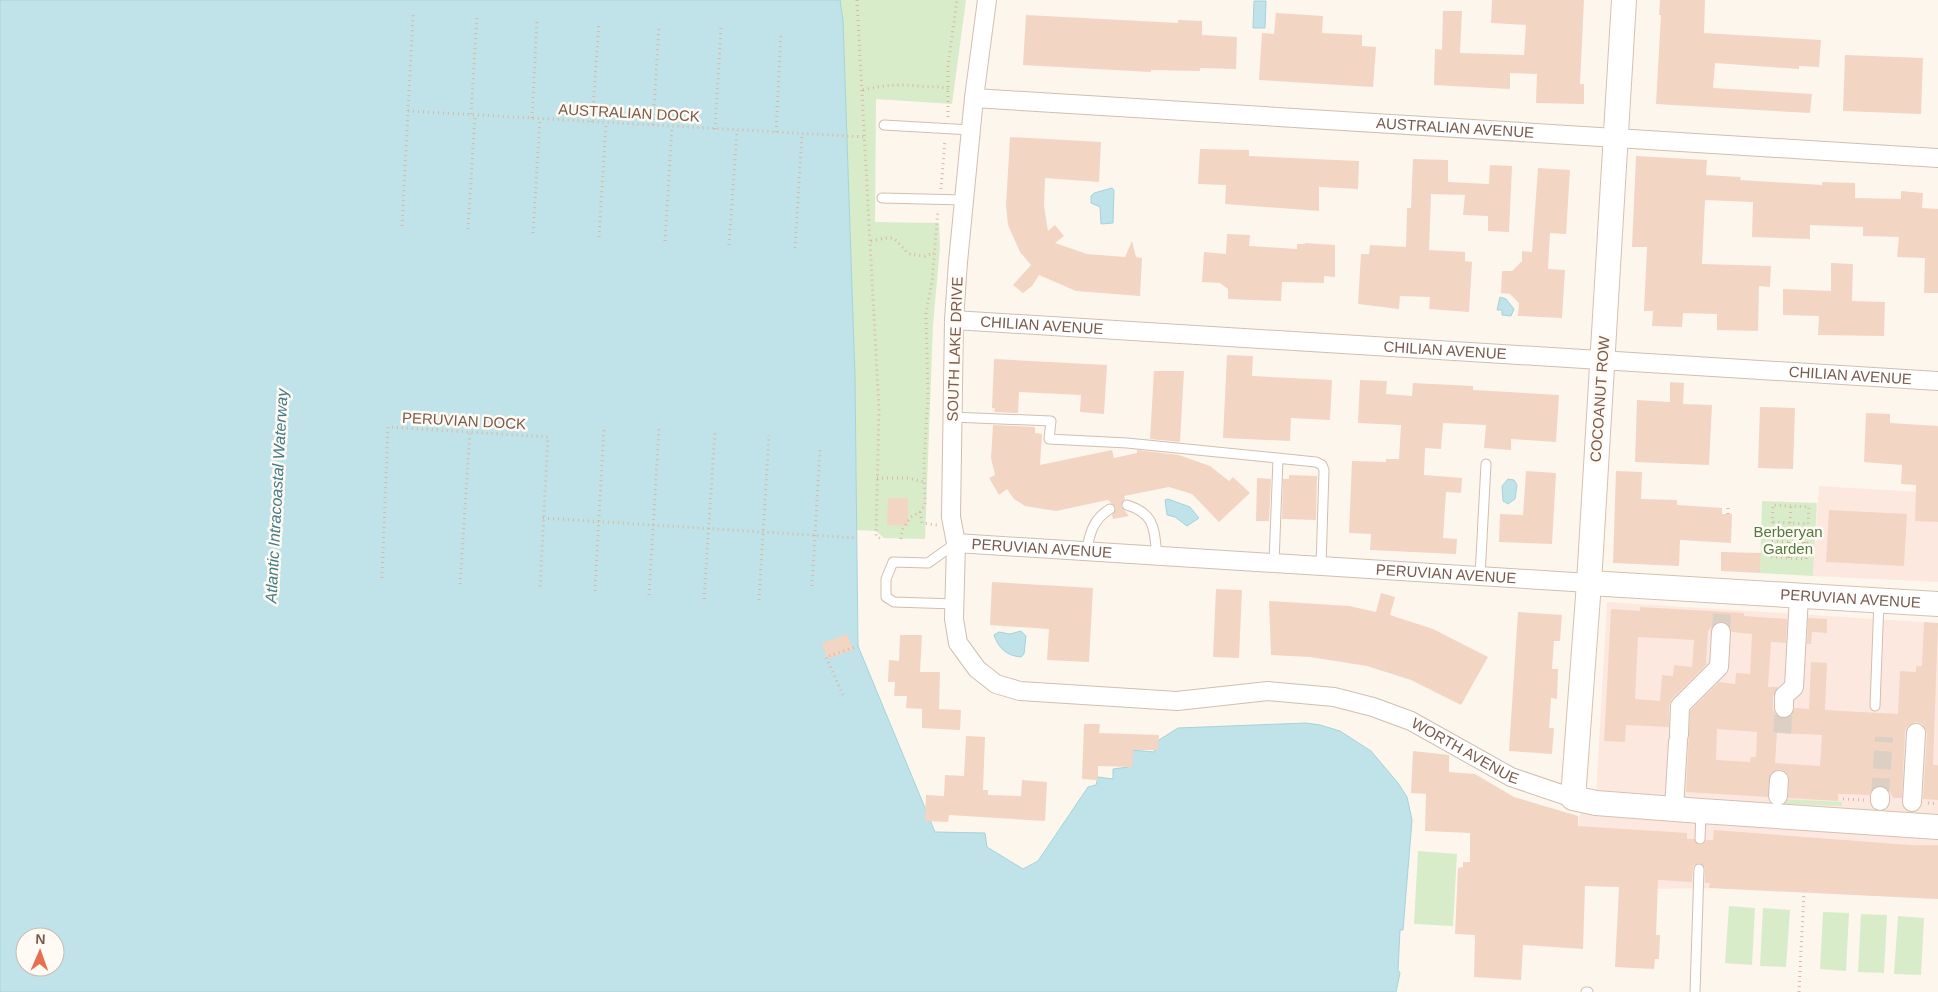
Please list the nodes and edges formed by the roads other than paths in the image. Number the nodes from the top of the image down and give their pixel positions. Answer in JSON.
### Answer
{"nodes":[{"id":1,"x":987,"y":0,"type":"edge"},
{"id":2,"x":1624,"y":0,"type":"edge"},
{"id":3,"x":974,"y":98,"type":"junction"},
{"id":4,"x":884,"y":125,"type":"dead end"},
{"id":5,"x":970,"y":130,"type":"junction"},
{"id":6,"x":1616,"y":138,"type":"junction"},
{"id":7,"x":1938,"y":158,"type":"edge"},
{"id":8,"x":882,"y":198,"type":"dead end"},
{"id":9,"x":964,"y":200,"type":"junction"},
{"id":10,"x":954,"y":320,"type":"junction"},
{"id":11,"x":1602,"y":360,"type":"junction"},
{"id":12,"x":1938,"y":381,"type":"edge"},
{"id":13,"x":952,"y":417,"type":"junction"},
{"id":14,"x":1278,"y":459,"type":"junction"},
{"id":15,"x":1486,"y":464,"type":"dead end"},
{"id":16,"x":1127,"y":505,"type":"dead end"},
{"id":17,"x":1110,"y":509,"type":"dead end"},
{"id":18,"x":954,"y":535,"type":"junction"},
{"id":19,"x":1086,"y":552,"type":"junction"},
{"id":20,"x":1157,"y":556,"type":"junction"},
{"id":21,"x":1274,"y":563,"type":"junction"},
{"id":22,"x":1321,"y":566,"type":"junction"},
{"id":23,"x":1480,"y":576,"type":"junction"},
{"id":24,"x":1589,"y":583,"type":"junction"},
{"id":25,"x":1799,"y":596,"type":"junction"},
{"id":26,"x":1879,"y":601,"type":"junction"},
{"id":27,"x":955,"y":604,"type":"junction"},
{"id":28,"x":1938,"y":604,"type":"edge"},
{"id":29,"x":1721,"y":632,"type":"tunnel mouth"},
{"id":30,"x":996,"y":684,"type":"joint"},
{"id":31,"x":1875,"y":706,"type":"dead end"},
{"id":32,"x":1784,"y":708,"type":"tunnel mouth"},
{"id":33,"x":1916,"y":733,"type":"dead end"},
{"id":34,"x":1573,"y":798,"type":"junction"},
{"id":35,"x":1912,"y":802,"type":"dead end"},
{"id":36,"x":1674,"y":809,"type":"junction"},
{"id":37,"x":1701,"y":811,"type":"junction"},
{"id":38,"x":1938,"y":827,"type":"edge"},
{"id":39,"x":1700,"y":839,"type":"dead end"},
{"id":40,"x":1699,"y":869,"type":"dead end"},
{"id":41,"x":1695,"y":992,"type":"edge"}],
"edges":[{"from":1,"to":3,"type":"street","name":"SOUTH LAKE DRIVE"},
{"from":2,"to":6,"type":"street","name":"COCOANUT ROW"},
{"from":3,"to":5,"type":"street","name":"SOUTH LAKE DRIVE"},
{"from":3,"to":6,"type":"street","name":"AUSTRALIAN AVENUE"},
{"from":4,"to":5,"type":"lane"},
{"from":5,"to":9,"type":"street","name":"SOUTH LAKE DRIVE"},
{"from":6,"to":7,"type":"street","name":"AUSTRALIAN AVENUE"},
{"from":6,"to":11,"type":"street","name":"COCOANUT ROW"},
{"from":8,"to":9,"type":"lane"},
{"from":9,"to":10,"type":"street","name":"SOUTH LAKE DRIVE"},
{"from":10,"to":11,"type":"street","name":"CHILIAN AVENUE"},
{"from":10,"to":13,"type":"street","name":"SOUTH LAKE DRIVE"},
{"from":11,"to":12,"type":"street","name":"CHILIAN AVENUE"},
{"from":11,"to":24,"type":"street","name":"COCOANUT ROW"},
{"from":13,"to":14,"type":"lane"},
{"from":13,"to":18,"type":"street","name":"SOUTH LAKE DRIVE"},
{"from":14,"to":21,"type":"lane"},
{"from":14,"to":22,"type":"lane"},
{"from":15,"to":23,"type":"lane"},
{"from":16,"to":20,"type":"lane"},
{"from":17,"to":19,"type":"lane"},
{"from":18,"to":19,"type":"street","name":"PERUVIAN AVENUE"},
{"from":18,"to":27,"type":"street","name":"SOUTH LAKE DRIVE"},
{"from":18,"to":27,"type":"lane"},
{"from":19,"to":20,"type":"street","name":"PERUVIAN AVENUE"},
{"from":20,"to":21,"type":"street","name":"PERUVIAN AVENUE"},
{"from":21,"to":22,"type":"street","name":"PERUVIAN AVENUE"},
{"from":22,"to":23,"type":"street","name":"PERUVIAN AVENUE"},
{"from":23,"to":24,"type":"street","name":"PERUVIAN AVENUE"},
{"from":24,"to":25,"type":"street","name":"PERUVIAN AVENUE"},
{"from":24,"to":34,"type":"street","name":"COCOANUT ROW"},
{"from":25,"to":26,"type":"street","name":"PERUVIAN AVENUE"},
{"from":25,"to":32,"type":"street"},
{"from":26,"to":28,"type":"street","name":"PERUVIAN AVENUE"},
{"from":26,"to":31,"type":"lane"},
{"from":27,"to":30,"type":"street","name":"SOUTH LAKE DRIVE"},
{"from":29,"to":36,"type":"street"},
{"from":30,"to":34,"type":"street","name":"WORTH AVENUE"},
{"from":33,"to":35,"type":"street"},
{"from":34,"to":36,"type":"street","name":"WORTH AVENUE"},
{"from":36,"to":37,"type":"street","name":"WORTH AVENUE"},
{"from":37,"to":38,"type":"street","name":"WORTH AVENUE"},
{"from":37,"to":39,"type":"lane"},
{"from":40,"to":41,"type":"lane"}]}
